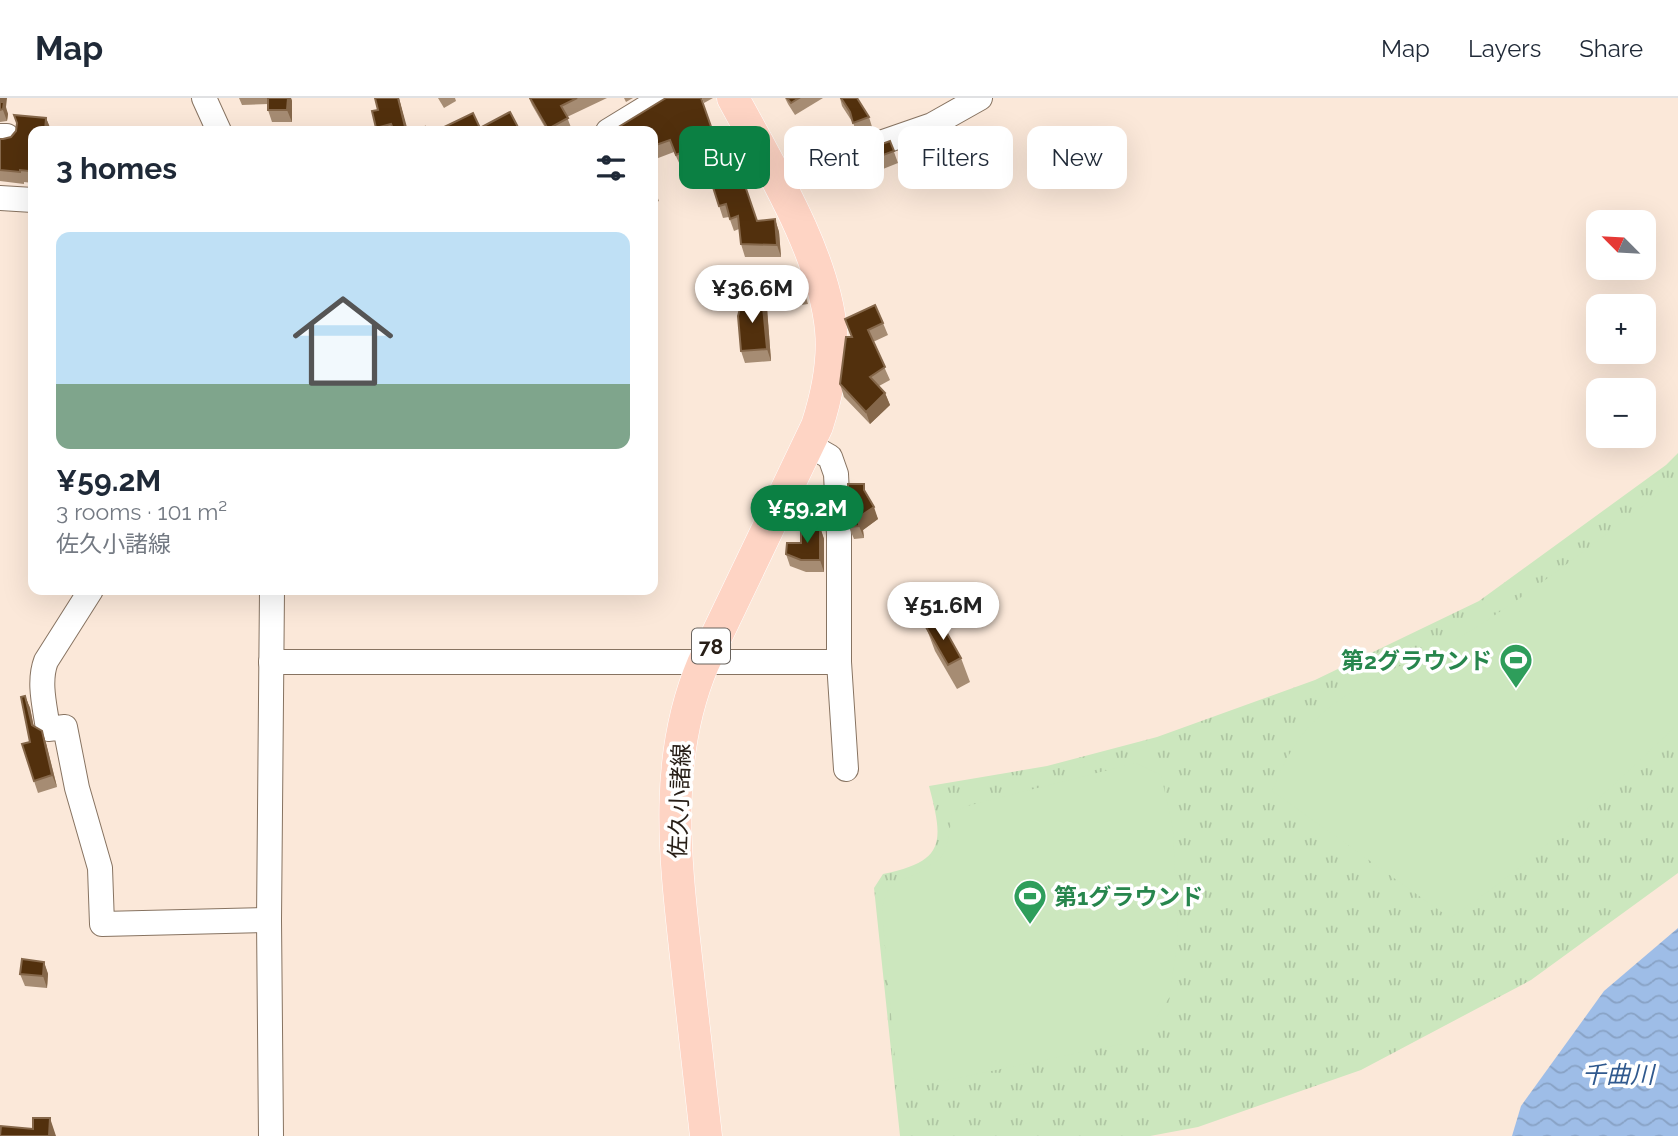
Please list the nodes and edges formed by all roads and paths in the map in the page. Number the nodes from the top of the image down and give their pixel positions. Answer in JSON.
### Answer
{"nodes":[{"id":1,"x":204,"y":98,"type":"edge"},
{"id":2,"x":662,"y":98,"type":"edge"},
{"id":3,"x":733,"y":98,"type":"edge"},
{"id":4,"x":980,"y":98,"type":"edge"},
{"id":5,"x":217,"y":126,"type":"edge"},
{"id":6,"x":616,"y":126,"type":"edge"},
{"id":7,"x":776,"y":179,"type":"junction"},
{"id":8,"x":0,"y":198,"type":"edge"},
{"id":9,"x":28,"y":200,"type":"edge"},
{"id":10,"x":809,"y":445,"type":"junction"},
{"id":11,"x":88,"y":595,"type":"edge"},
{"id":12,"x":272,"y":595,"type":"edge"},
{"id":13,"x":271,"y":662,"type":"junction"},
{"id":14,"x":839,"y":662,"type":"junction"},
{"id":15,"x":703,"y":664,"type":"junction"},
{"id":16,"x":846,"y":769,"type":"dead end"},
{"id":17,"x":269,"y":920,"type":"junction"},
{"id":18,"x":271,"y":1136,"type":"edge"},
{"id":19,"x":706,"y":1136,"type":"edge"}],
"edges":[{"from":1,"to":5,"type":"street"},
{"from":2,"to":6,"type":"street"},
{"from":3,"to":7,"type":"main road","name":"佐久小諸線","number":"78"},
{"from":4,"to":7,"type":"street"},
{"from":7,"to":10,"type":"main road","name":"佐久小諸線","number":"78"},
{"from":8,"to":9,"type":"street"},
{"from":10,"to":14,"type":"street"},
{"from":10,"to":15,"type":"main road","name":"佐久小諸線","number":"78"},
{"from":11,"to":17,"type":"street"},
{"from":12,"to":13,"type":"street"},
{"from":13,"to":15,"type":"street"},
{"from":13,"to":17,"type":"street"},
{"from":14,"to":15,"type":"street"},
{"from":14,"to":16,"type":"street"},
{"from":15,"to":19,"type":"main road","name":"佐久小諸線","number":"78"},
{"from":17,"to":18,"type":"street"}]}
